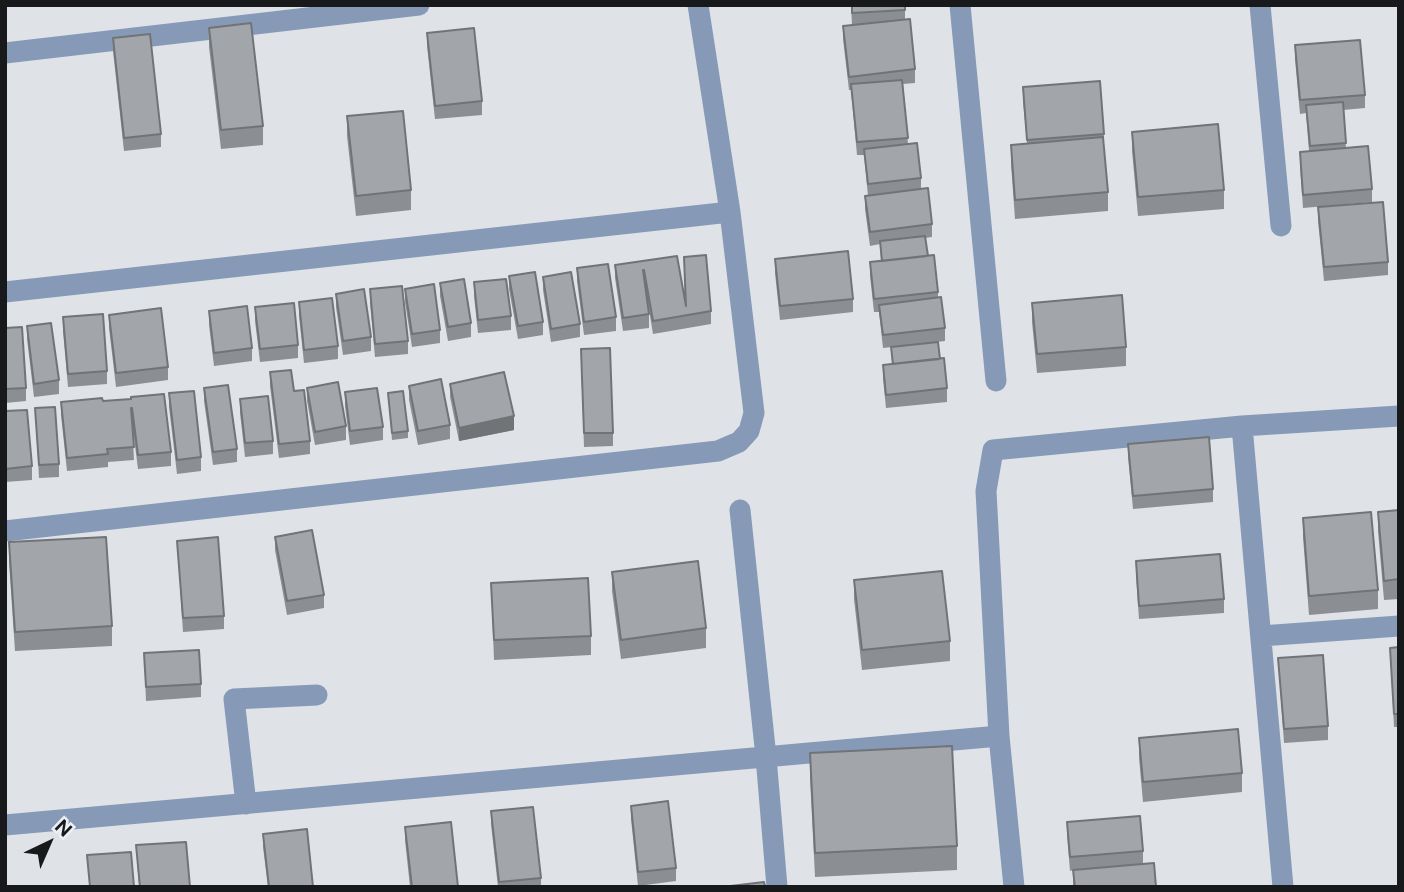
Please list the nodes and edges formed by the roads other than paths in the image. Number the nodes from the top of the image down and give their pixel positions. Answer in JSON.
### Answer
{"nodes":[{"id":1,"x":419,"y":5,"type":"edge"},
{"id":2,"x":698,"y":5,"type":"edge"},
{"id":3,"x":960,"y":5,"type":"edge"},
{"id":4,"x":1261,"y":5,"type":"edge"},
{"id":5,"x":5,"y":53,"type":"edge"},
{"id":6,"x":730,"y":212,"type":"junction"},
{"id":7,"x":1281,"y":226,"type":"dead end"},
{"id":8,"x":5,"y":292,"type":"edge"},
{"id":9,"x":996,"y":381,"type":"dead end"},
{"id":10,"x":1399,"y":416,"type":"edge"},
{"id":11,"x":1242,"y":426,"type":"junction"},
{"id":12,"x":740,"y":510,"type":"dead end"},
{"id":13,"x":5,"y":531,"type":"edge"},
{"id":14,"x":1399,"y":626,"type":"edge"},
{"id":15,"x":1261,"y":636,"type":"junction"},
{"id":16,"x":317,"y":695,"type":"dead end"},
{"id":17,"x":999,"y":736,"type":"junction"},
{"id":18,"x":766,"y":757,"type":"junction"},
{"id":19,"x":246,"y":804,"type":"junction"},
{"id":20,"x":5,"y":825,"type":"edge"},
{"id":21,"x":777,"y":887,"type":"edge"},
{"id":22,"x":1014,"y":887,"type":"edge"},
{"id":23,"x":1283,"y":887,"type":"edge"}],
"edges":[{"from":1,"to":5,"type":"street"},
{"from":2,"to":6,"type":"street"},
{"from":3,"to":9,"type":"street"},
{"from":4,"to":7,"type":"street"},
{"from":6,"to":8,"type":"street"},
{"from":6,"to":13,"type":"street"},
{"from":10,"to":11,"type":"street"},
{"from":11,"to":15,"type":"street"},
{"from":11,"to":17,"type":"street"},
{"from":12,"to":18,"type":"street"},
{"from":14,"to":15,"type":"street"},
{"from":15,"to":23,"type":"street"},
{"from":16,"to":19,"type":"street"},
{"from":17,"to":18,"type":"street"},
{"from":17,"to":22,"type":"street"},
{"from":18,"to":19,"type":"street"},
{"from":18,"to":21,"type":"street"},
{"from":19,"to":20,"type":"street"}]}
